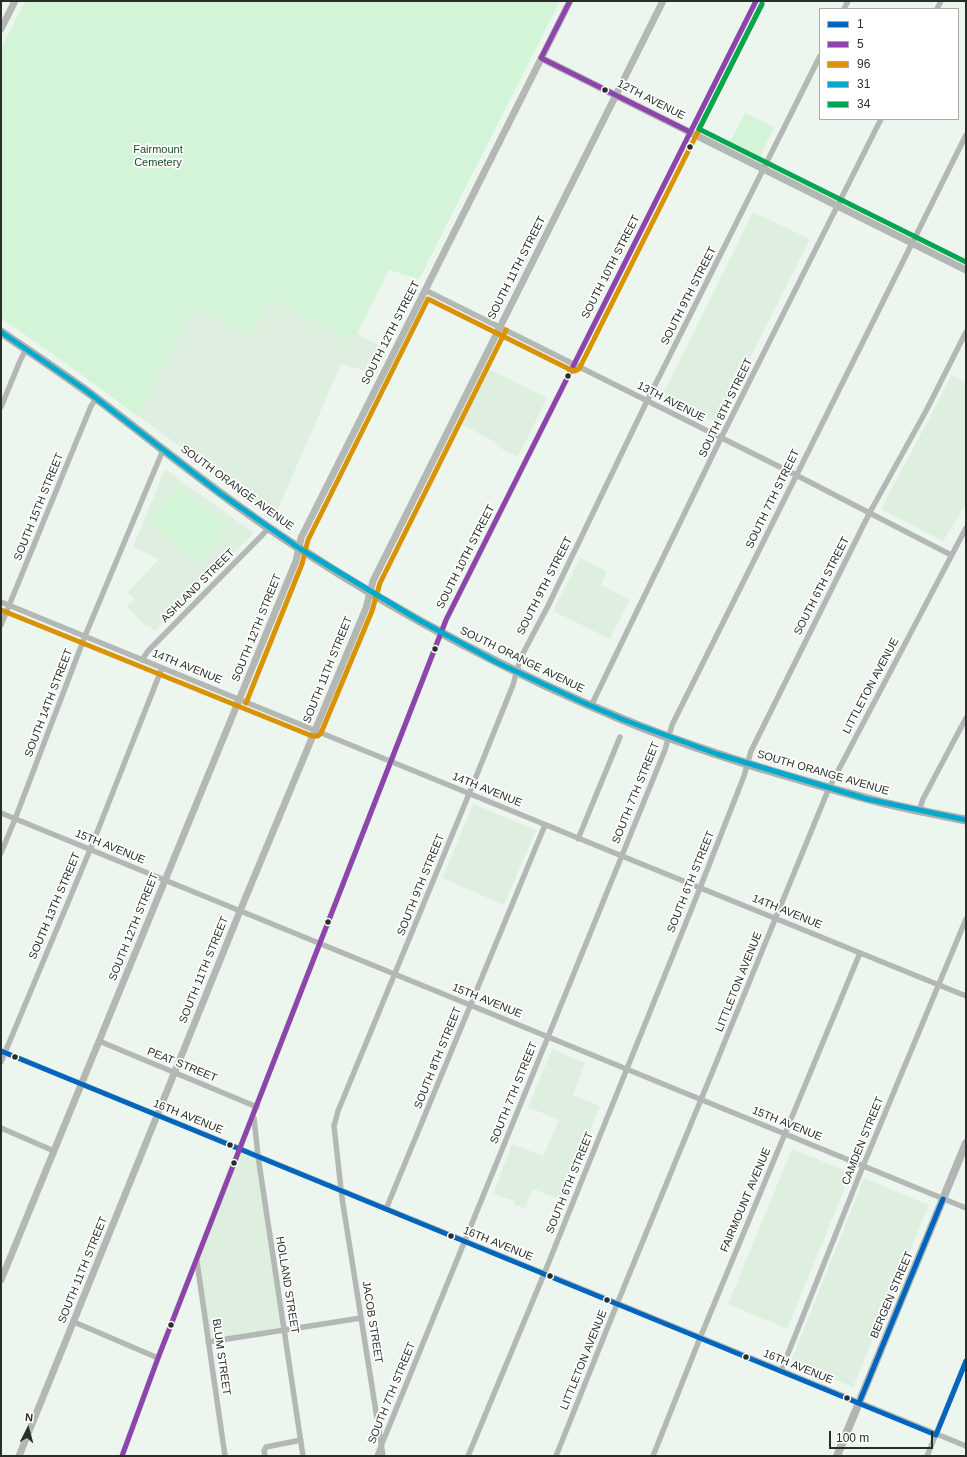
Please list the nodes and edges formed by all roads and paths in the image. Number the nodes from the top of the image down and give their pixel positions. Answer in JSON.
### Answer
{"nodes":[{"id":1,"x":15,"y":1,"type":"edge"},
{"id":2,"x":570,"y":1,"type":"edge"},
{"id":3,"x":663,"y":1,"type":"edge"},
{"id":4,"x":756,"y":1,"type":"edge"},
{"id":5,"x":1,"y":29,"type":"edge"},
{"id":6,"x":541,"y":58,"type":"junction"},
{"id":7,"x":819,"y":58,"type":"edge"},
{"id":8,"x":616,"y":95,"type":"junction"},
{"id":9,"x":881,"y":120,"type":"edge"},
{"id":10,"x":690,"y":132,"type":"junction"},
{"id":11,"x":966,"y":135,"type":"edge"},
{"id":12,"x":764,"y":168,"type":"junction"},
{"id":13,"x":838,"y":206,"type":"junction"},
{"id":14,"x":913,"y":242,"type":"junction"},
{"id":15,"x":966,"y":270,"type":"edge"},
{"id":16,"x":425,"y":290,"type":"junction"},
{"id":17,"x":500,"y":327,"type":"junction"},
{"id":18,"x":1,"y":332,"type":"edge"},
{"id":19,"x":966,"y":332,"type":"edge"},
{"id":20,"x":26,"y":349,"type":"junction"},
{"id":21,"x":574,"y":364,"type":"junction"},
{"id":22,"x":96,"y":398,"type":"junction"},
{"id":23,"x":647,"y":401,"type":"junction"},
{"id":24,"x":1,"y":407,"type":"edge"},
{"id":25,"x":722,"y":438,"type":"junction"},
{"id":26,"x":163,"y":450,"type":"junction"},
{"id":27,"x":796,"y":475,"type":"junction"},
{"id":28,"x":870,"y":512,"type":"junction"},
{"id":29,"x":269,"y":528,"type":"junction"},
{"id":30,"x":966,"y":528,"type":"edge"},
{"id":31,"x":298,"y":547,"type":"junction"},
{"id":32,"x":951,"y":555,"type":"junction"},
{"id":33,"x":369,"y":592,"type":"junction"},
{"id":34,"x":1,"y":602,"type":"edge"},
{"id":35,"x":9,"y":605,"type":"junction"},
{"id":36,"x":1,"y":625,"type":"edge"},
{"id":37,"x":441,"y":633,"type":"junction"},
{"id":38,"x":85,"y":636,"type":"junction"},
{"id":39,"x":142,"y":660,"type":"junction"},
{"id":40,"x":162,"y":668,"type":"junction"},
{"id":41,"x":516,"y":672,"type":"junction"},
{"id":42,"x":240,"y":700,"type":"junction"},
{"id":43,"x":591,"y":706,"type":"junction"},
{"id":44,"x":966,"y":718,"type":"edge"},
{"id":45,"x":315,"y":730,"type":"junction"},
{"id":46,"x":620,"y":737,"type":"dead end"},
{"id":47,"x":668,"y":738,"type":"junction"},
{"id":48,"x":392,"y":762,"type":"junction"},
{"id":49,"x":746,"y":763,"type":"junction"},
{"id":50,"x":829,"y":788,"type":"junction"},
{"id":51,"x":469,"y":794,"type":"junction"},
{"id":52,"x":919,"y":810,"type":"junction"},
{"id":53,"x":1,"y":813,"type":"edge"},
{"id":54,"x":15,"y":819,"type":"junction"},
{"id":55,"x":966,"y":820,"type":"edge"},
{"id":56,"x":545,"y":825,"type":"junction"},
{"id":57,"x":578,"y":839,"type":"junction"},
{"id":58,"x":90,"y":850,"type":"junction"},
{"id":59,"x":1,"y":853,"type":"edge"},
{"id":60,"x":622,"y":856,"type":"junction"},
{"id":61,"x":165,"y":880,"type":"junction"},
{"id":62,"x":700,"y":888,"type":"junction"},
{"id":63,"x":240,"y":911,"type":"junction"},
{"id":64,"x":776,"y":919,"type":"junction"},
{"id":65,"x":966,"y":920,"type":"edge"},
{"id":66,"x":320,"y":944,"type":"junction"},
{"id":67,"x":860,"y":953,"type":"junction"},
{"id":68,"x":395,"y":974,"type":"junction"},
{"id":69,"x":939,"y":985,"type":"junction"},
{"id":70,"x":966,"y":996,"type":"edge"},
{"id":71,"x":471,"y":1005,"type":"junction"},
{"id":72,"x":548,"y":1037,"type":"junction"},
{"id":73,"x":99,"y":1041,"type":"junction"},
{"id":74,"x":3,"y":1052,"type":"edge"},
{"id":75,"x":1,"y":1062,"type":"edge"},
{"id":76,"x":627,"y":1069,"type":"junction"},
{"id":77,"x":174,"y":1074,"type":"junction"},
{"id":78,"x":82,"y":1084,"type":"junction"},
{"id":79,"x":702,"y":1100,"type":"junction"},
{"id":80,"x":257,"y":1107,"type":"junction"},
{"id":81,"x":158,"y":1115,"type":"junction"},
{"id":82,"x":253,"y":1116,"type":"junction"},
{"id":83,"x":1,"y":1128,"type":"edge"},
{"id":84,"x":785,"y":1134,"type":"junction"},
{"id":85,"x":966,"y":1142,"type":"edge"},
{"id":86,"x":240,"y":1149,"type":"junction"},
{"id":87,"x":54,"y":1151,"type":"junction"},
{"id":88,"x":258,"y":1156,"type":"junction"},
{"id":89,"x":863,"y":1166,"type":"junction"},
{"id":90,"x":342,"y":1191,"type":"junction"},
{"id":91,"x":944,"y":1199,"type":"junction"},
{"id":92,"x":966,"y":1208,"type":"edge"},
{"id":93,"x":386,"y":1209,"type":"junction"},
{"id":94,"x":465,"y":1241,"type":"junction"},
{"id":95,"x":197,"y":1261,"type":"junction"},
{"id":96,"x":544,"y":1274,"type":"junction"},
{"id":97,"x":1,"y":1280,"type":"edge"},
{"id":98,"x":617,"y":1304,"type":"junction"},
{"id":99,"x":361,"y":1318,"type":"junction"},
{"id":100,"x":74,"y":1322,"type":"junction"},
{"id":101,"x":284,"y":1330,"type":"junction"},
{"id":102,"x":700,"y":1338,"type":"junction"},
{"id":103,"x":208,"y":1342,"type":"junction"},
{"id":104,"x":158,"y":1358,"type":"junction"},
{"id":105,"x":966,"y":1361,"type":"edge"},
{"id":106,"x":781,"y":1371,"type":"junction"},
{"id":107,"x":859,"y":1403,"type":"junction"},
{"id":108,"x":936,"y":1435,"type":"junction"},
{"id":109,"x":301,"y":1440,"type":"junction"},
{"id":110,"x":382,"y":1445,"type":"junction"},
{"id":111,"x":966,"y":1446,"type":"edge"},
{"id":112,"x":19,"y":1456,"type":"edge"},
{"id":113,"x":122,"y":1456,"type":"edge"},
{"id":114,"x":225,"y":1456,"type":"edge"},
{"id":115,"x":265,"y":1456,"type":"edge"},
{"id":116,"x":303,"y":1456,"type":"edge"},
{"id":117,"x":377,"y":1456,"type":"edge"},
{"id":118,"x":383,"y":1456,"type":"edge"},
{"id":119,"x":468,"y":1456,"type":"edge"},
{"id":120,"x":556,"y":1456,"type":"edge"},
{"id":121,"x":653,"y":1456,"type":"edge"},
{"id":122,"x":837,"y":1456,"type":"edge"},
{"id":123,"x":927,"y":1456,"type":"edge"}],
"edges":[{"from":1,"to":5,"type":"street"},
{"from":2,"to":6,"type":"street","name":"SOUTH 12TH STREET"},
{"from":3,"to":8,"type":"street","name":"SOUTH 11TH STREET"},
{"from":4,"to":10,"type":"street","name":"SOUTH 10TH STREET"},
{"from":6,"to":8,"type":"street","name":"12TH AVENUE"},
{"from":6,"to":16,"type":"street","name":"SOUTH 12TH STREET"},
{"from":7,"to":12,"type":"street","name":"SOUTH 9TH STREET"},
{"from":8,"to":10,"type":"street","name":"12TH AVENUE"},
{"from":8,"to":17,"type":"street","name":"SOUTH 11TH STREET"},
{"from":9,"to":13,"type":"street","name":"SOUTH 8TH STREET"},
{"from":10,"to":12,"type":"street","name":"12TH AVENUE"},
{"from":10,"to":21,"type":"street","name":"SOUTH 10TH STREET"},
{"from":11,"to":14,"type":"street","name":"SOUTH 7TH STREET"},
{"from":12,"to":13,"type":"street","name":"12TH AVENUE"},
{"from":12,"to":23,"type":"street","name":"SOUTH 9TH STREET"},
{"from":13,"to":14,"type":"street","name":"12TH AVENUE"},
{"from":13,"to":25,"type":"street","name":"SOUTH 8TH STREET"},
{"from":14,"to":15,"type":"street","name":"12TH AVENUE"},
{"from":14,"to":27,"type":"street","name":"SOUTH 7TH STREET"},
{"from":16,"to":17,"type":"street","name":"13TH AVENUE"},
{"from":16,"to":31,"type":"street","name":"SOUTH 12TH STREET"},
{"from":17,"to":21,"type":"street","name":"13TH AVENUE"},
{"from":17,"to":33,"type":"street","name":"SOUTH 11TH STREET"},
{"from":18,"to":20,"type":"main road","name":"SOUTH ORANGE AVENUE"},
{"from":19,"to":28,"type":"street","name":"SOUTH 6TH STREET"},
{"from":20,"to":22,"type":"main road","name":"SOUTH ORANGE AVENUE"},
{"from":20,"to":24,"type":"street"},
{"from":21,"to":23,"type":"street","name":"13TH AVENUE"},
{"from":21,"to":37,"type":"street","name":"SOUTH 10TH STREET"},
{"from":22,"to":26,"type":"main road","name":"SOUTH ORANGE AVENUE"},
{"from":22,"to":35,"type":"street","name":"SOUTH 15TH STREET"},
{"from":23,"to":25,"type":"street","name":"13TH AVENUE"},
{"from":23,"to":41,"type":"street","name":"SOUTH 9TH STREET"},
{"from":25,"to":27,"type":"street","name":"13TH AVENUE"},
{"from":25,"to":43,"type":"street","name":"SOUTH 8TH STREET"},
{"from":26,"to":29,"type":"main road","name":"SOUTH ORANGE AVENUE"},
{"from":26,"to":38,"type":"street","name":"SOUTH 14TH STREET"},
{"from":27,"to":28,"type":"street","name":"13TH AVENUE"},
{"from":27,"to":47,"type":"street","name":"SOUTH 7TH STREET"},
{"from":28,"to":32,"type":"street","name":"13TH AVENUE"},
{"from":28,"to":49,"type":"street","name":"SOUTH 6TH STREET"},
{"from":29,"to":31,"type":"main road","name":"SOUTH ORANGE AVENUE"},
{"from":29,"to":39,"type":"street","name":"ASHLAND STREET"},
{"from":30,"to":32,"type":"street","name":"LITTLETON AVENUE"},
{"from":31,"to":33,"type":"main road","name":"SOUTH ORANGE AVENUE"},
{"from":31,"to":42,"type":"street","name":"SOUTH 12TH STREET"},
{"from":32,"to":50,"type":"street","name":"LITTLETON AVENUE"},
{"from":33,"to":37,"type":"main road","name":"SOUTH ORANGE AVENUE"},
{"from":33,"to":45,"type":"street","name":"SOUTH 11TH STREET"},
{"from":34,"to":35,"type":"street","name":"14TH AVENUE"},
{"from":35,"to":36,"type":"street","name":"SOUTH 15TH STREET"},
{"from":35,"to":38,"type":"street","name":"14TH AVENUE"},
{"from":37,"to":41,"type":"main road","name":"SOUTH ORANGE AVENUE"},
{"from":37,"to":48,"type":"street","name":"SOUTH 10TH STREET"},
{"from":38,"to":39,"type":"street","name":"14TH AVENUE"},
{"from":38,"to":54,"type":"street","name":"SOUTH 14TH STREET"},
{"from":39,"to":40,"type":"street","name":"14TH AVENUE"},
{"from":40,"to":42,"type":"street","name":"14TH AVENUE"},
{"from":40,"to":58,"type":"street","name":"SOUTH 13TH STREET"},
{"from":41,"to":43,"type":"main road","name":"SOUTH ORANGE AVENUE"},
{"from":41,"to":51,"type":"street","name":"SOUTH 9TH STREET"},
{"from":42,"to":45,"type":"street","name":"14TH AVENUE"},
{"from":42,"to":61,"type":"street","name":"SOUTH 12TH STREET"},
{"from":43,"to":47,"type":"main road","name":"SOUTH ORANGE AVENUE"},
{"from":44,"to":52,"type":"street"},
{"from":45,"to":48,"type":"street","name":"14TH AVENUE"},
{"from":45,"to":63,"type":"street","name":"SOUTH 11TH STREET"},
{"from":46,"to":57,"type":"street"},
{"from":47,"to":49,"type":"main road","name":"SOUTH ORANGE AVENUE"},
{"from":47,"to":60,"type":"street","name":"SOUTH 7TH STREET"},
{"from":48,"to":51,"type":"street","name":"14TH AVENUE"},
{"from":48,"to":66,"type":"street","name":"SOUTH 10TH STREET"},
{"from":49,"to":50,"type":"main road","name":"SOUTH ORANGE AVENUE"},
{"from":49,"to":62,"type":"street","name":"SOUTH 6TH STREET"},
{"from":50,"to":52,"type":"main road","name":"SOUTH ORANGE AVENUE"},
{"from":50,"to":64,"type":"street","name":"LITTLETON AVENUE"},
{"from":51,"to":56,"type":"street","name":"14TH AVENUE"},
{"from":51,"to":68,"type":"street","name":"SOUTH 9TH STREET"},
{"from":52,"to":55,"type":"main road","name":"SOUTH ORANGE AVENUE"},
{"from":53,"to":54,"type":"street","name":"15TH AVENUE"},
{"from":54,"to":58,"type":"street","name":"15TH AVENUE"},
{"from":54,"to":59,"type":"street","name":"SOUTH 14TH STREET"},
{"from":56,"to":57,"type":"street","name":"14TH AVENUE"},
{"from":56,"to":71,"type":"street","name":"SOUTH 8TH STREET"},
{"from":57,"to":60,"type":"street","name":"14TH AVENUE"},
{"from":58,"to":61,"type":"street","name":"15TH AVENUE"},
{"from":58,"to":74,"type":"street","name":"SOUTH 13TH STREET"},
{"from":60,"to":62,"type":"street","name":"14TH AVENUE"},
{"from":60,"to":72,"type":"street","name":"SOUTH 7TH STREET"},
{"from":61,"to":63,"type":"street","name":"15TH AVENUE"},
{"from":61,"to":73,"type":"street","name":"SOUTH 12TH STREET"},
{"from":62,"to":64,"type":"street","name":"14TH AVENUE"},
{"from":62,"to":76,"type":"street","name":"SOUTH 6TH STREET"},
{"from":63,"to":66,"type":"street","name":"15TH AVENUE"},
{"from":63,"to":77,"type":"street","name":"SOUTH 11TH STREET"},
{"from":64,"to":67,"type":"street","name":"14TH AVENUE"},
{"from":64,"to":79,"type":"street","name":"LITTLETON AVENUE"},
{"from":65,"to":69,"type":"street","name":"CAMDEN STREET"},
{"from":66,"to":68,"type":"street","name":"15TH AVENUE"},
{"from":66,"to":80,"type":"street","name":"SOUTH 10TH STREET"},
{"from":67,"to":69,"type":"street","name":"14TH AVENUE"},
{"from":67,"to":84,"type":"street","name":"FAIRMOUNT AVENUE"},
{"from":68,"to":71,"type":"street","name":"15TH AVENUE"},
{"from":68,"to":90,"type":"street","name":"SOUTH 9TH STREET"},
{"from":69,"to":70,"type":"street","name":"14TH AVENUE"},
{"from":69,"to":89,"type":"street","name":"CAMDEN STREET"},
{"from":71,"to":72,"type":"street","name":"15TH AVENUE"},
{"from":71,"to":93,"type":"street","name":"SOUTH 8TH STREET"},
{"from":72,"to":76,"type":"street","name":"15TH AVENUE"},
{"from":72,"to":94,"type":"street","name":"SOUTH 7TH STREET"},
{"from":73,"to":77,"type":"street","name":"PEAT STREET"},
{"from":73,"to":78,"type":"street","name":"SOUTH 12TH STREET"},
{"from":74,"to":75,"type":"street","name":"SOUTH 13TH STREET"},
{"from":74,"to":78,"type":"street","name":"16TH AVENUE"},
{"from":76,"to":79,"type":"street","name":"15TH AVENUE"},
{"from":76,"to":96,"type":"street","name":"SOUTH 6TH STREET"},
{"from":77,"to":80,"type":"street","name":"PEAT STREET"},
{"from":77,"to":81,"type":"street","name":"SOUTH 11TH STREET"},
{"from":78,"to":81,"type":"street","name":"16TH AVENUE"},
{"from":78,"to":87,"type":"street","name":"SOUTH 12TH STREET"},
{"from":79,"to":84,"type":"street","name":"15TH AVENUE"},
{"from":79,"to":98,"type":"street","name":"LITTLETON AVENUE"},
{"from":80,"to":82,"type":"street","name":"SOUTH 10TH STREET"},
{"from":81,"to":86,"type":"street","name":"16TH AVENUE"},
{"from":81,"to":100,"type":"street","name":"SOUTH 11TH STREET"},
{"from":82,"to":86,"type":"street","name":"SOUTH 10TH STREET"},
{"from":82,"to":88,"type":"street","name":"HOLLAND STREET"},
{"from":83,"to":87,"type":"street"},
{"from":84,"to":89,"type":"street","name":"15TH AVENUE"},
{"from":84,"to":102,"type":"street","name":"FAIRMOUNT AVENUE"},
{"from":85,"to":91,"type":"main road","name":"BERGEN STREET"},
{"from":86,"to":88,"type":"street","name":"16TH AVENUE"},
{"from":86,"to":95,"type":"street","name":"SOUTH 10TH STREET"},
{"from":87,"to":97,"type":"street","name":"SOUTH 12TH STREET"},
{"from":88,"to":90,"type":"street","name":"16TH AVENUE"},
{"from":88,"to":101,"type":"street","name":"HOLLAND STREET"},
{"from":89,"to":91,"type":"street","name":"15TH AVENUE"},
{"from":89,"to":106,"type":"street","name":"CAMDEN STREET"},
{"from":90,"to":93,"type":"street","name":"16TH AVENUE"},
{"from":90,"to":99,"type":"street","name":"JACOB STREET"},
{"from":91,"to":92,"type":"street","name":"15TH AVENUE"},
{"from":91,"to":107,"type":"main road","name":"BERGEN STREET"},
{"from":93,"to":94,"type":"street","name":"16TH AVENUE"},
{"from":94,"to":96,"type":"street","name":"16TH AVENUE"},
{"from":94,"to":110,"type":"street","name":"SOUTH 7TH STREET"},
{"from":95,"to":103,"type":"street","name":"BLUM STREET"},
{"from":95,"to":104,"type":"street","name":"SOUTH 10TH STREET"},
{"from":96,"to":98,"type":"street","name":"16TH AVENUE"},
{"from":96,"to":119,"type":"street","name":"SOUTH 6TH STREET"},
{"from":98,"to":102,"type":"street","name":"16TH AVENUE"},
{"from":98,"to":120,"type":"street","name":"LITTLETON AVENUE"},
{"from":99,"to":101,"type":"street"},
{"from":99,"to":110,"type":"street","name":"JACOB STREET"},
{"from":100,"to":104,"type":"street"},
{"from":100,"to":112,"type":"street","name":"SOUTH 11TH STREET"},
{"from":101,"to":103,"type":"street"},
{"from":101,"to":109,"type":"street","name":"HOLLAND STREET"},
{"from":102,"to":106,"type":"street","name":"16TH AVENUE"},
{"from":102,"to":121,"type":"street","name":"FAIRMOUNT AVENUE"},
{"from":103,"to":114,"type":"street","name":"BLUM STREET"},
{"from":104,"to":113,"type":"street","name":"SOUTH 10TH STREET"},
{"from":105,"to":108,"type":"street"},
{"from":106,"to":107,"type":"street","name":"16TH AVENUE"},
{"from":107,"to":108,"type":"street","name":"16TH AVENUE"},
{"from":107,"to":122,"type":"main road","name":"BERGEN STREET"},
{"from":108,"to":111,"type":"street","name":"16TH AVENUE"},
{"from":108,"to":123,"type":"street"},
{"from":109,"to":115,"type":"street"},
{"from":109,"to":116,"type":"street","name":"HOLLAND STREET"},
{"from":110,"to":117,"type":"street","name":"SOUTH 7TH STREET"},
{"from":110,"to":118,"type":"street","name":"JACOB STREET"}]}
